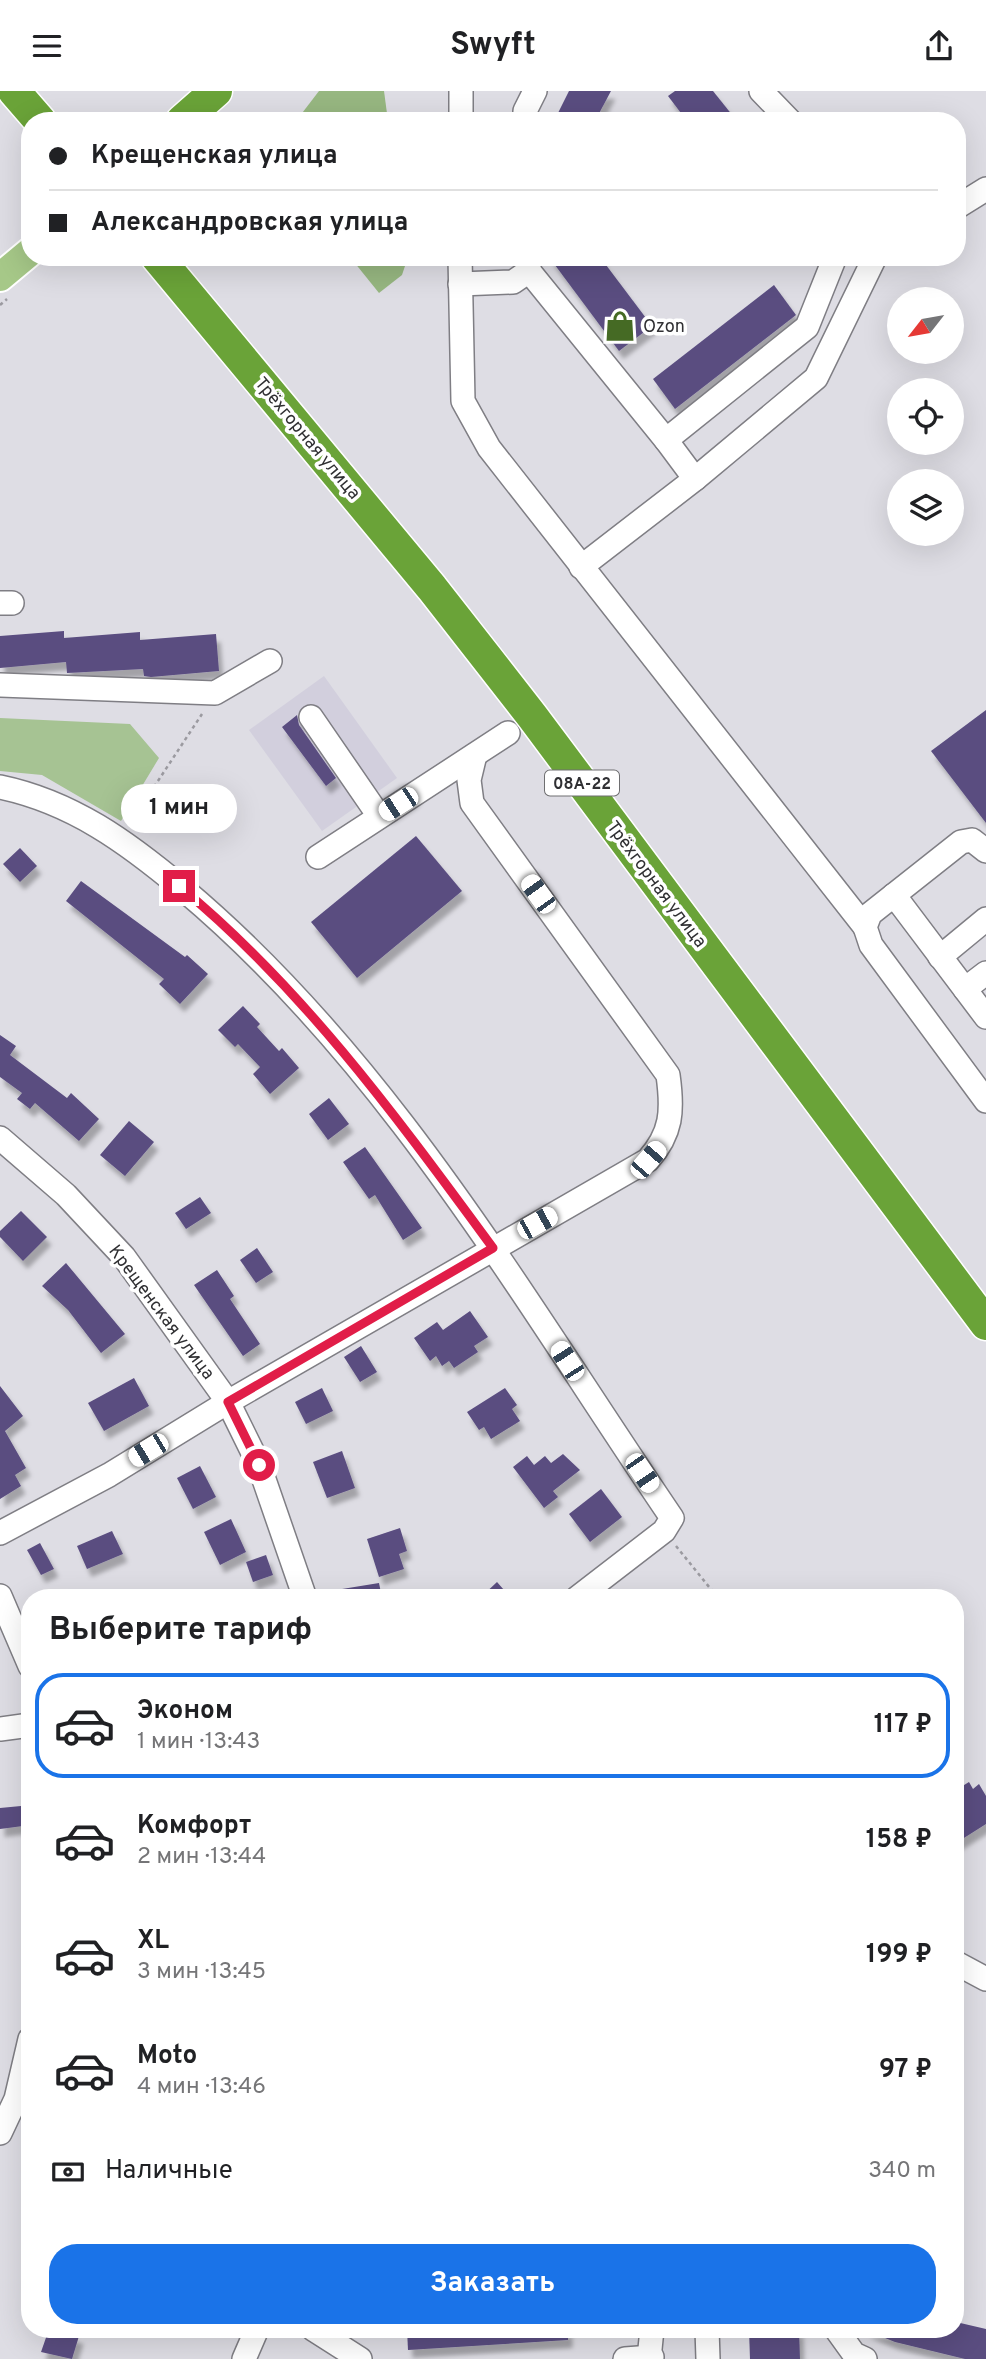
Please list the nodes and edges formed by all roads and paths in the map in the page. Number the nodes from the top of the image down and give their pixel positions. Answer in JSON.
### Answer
{"nodes":[{"id":1,"x":14,"y":91,"type":"edge"},
{"id":2,"x":216,"y":91,"type":"edge"},
{"id":3,"x":461,"y":91,"type":"edge"},
{"id":4,"x":536,"y":91,"type":"edge"},
{"id":5,"x":761,"y":91,"type":"edge"},
{"id":6,"x":32,"y":112,"type":"edge"},
{"id":7,"x":192,"y":112,"type":"edge"},
{"id":8,"x":461,"y":112,"type":"edge"},
{"id":9,"x":525,"y":112,"type":"edge"},
{"id":10,"x":781,"y":112,"type":"edge"},
{"id":11,"x":986,"y":189,"type":"edge"},
{"id":12,"x":966,"y":201,"type":"edge"},
{"id":13,"x":21,"y":260,"type":"edge"},
{"id":14,"x":165,"y":266,"type":"edge"},
{"id":15,"x":460,"y":266,"type":"edge"},
{"id":16,"x":527,"y":266,"type":"edge"},
{"id":17,"x":531,"y":266,"type":"edge"},
{"id":18,"x":831,"y":266,"type":"edge"},
{"id":19,"x":871,"y":266,"type":"edge"},
{"id":20,"x":0,"y":277,"type":"edge"},
{"id":21,"x":460,"y":284,"type":"junction"},
{"id":22,"x":666,"y":440,"type":"junction"},
{"id":23,"x":695,"y":479,"type":"junction"},
{"id":24,"x":581,"y":567,"type":"junction"},
{"id":25,"x":270,"y":661,"type":"dead end"},
{"id":26,"x":0,"y":685,"type":"edge"},
{"id":27,"x":215,"y":693,"type":"junction"},
{"id":28,"x":311,"y":717,"type":"dead end"},
{"id":29,"x":508,"y":733,"type":"dead end"},
{"id":30,"x":475,"y":755,"type":"junction"},
{"id":31,"x":0,"y":787,"type":"edge"},
{"id":32,"x":379,"y":816,"type":"junction"},
{"id":33,"x":120,"y":839,"type":"junction"},
{"id":34,"x":986,"y":852,"type":"edge"},
{"id":35,"x":318,"y":857,"type":"dead end"},
{"id":36,"x":894,"y":895,"type":"junction"},
{"id":37,"x":986,"y":919,"type":"edge"},
{"id":38,"x":865,"y":927,"type":"junction"},
{"id":39,"x":940,"y":957,"type":"junction"},
{"id":40,"x":986,"y":973,"type":"edge"},
{"id":41,"x":965,"y":989,"type":"junction"},
{"id":42,"x":986,"y":1017,"type":"edge"},
{"id":43,"x":986,"y":1101,"type":"edge"},
{"id":44,"x":0,"y":1138,"type":"edge"},
{"id":45,"x":493,"y":1248,"type":"junction"},
{"id":46,"x":986,"y":1324,"type":"edge"},
{"id":47,"x":228,"y":1402,"type":"junction"},
{"id":48,"x":668,"y":1524,"type":"junction"},
{"id":49,"x":0,"y":1533,"type":"edge"},
{"id":50,"x":302,"y":1589,"type":"edge"},
{"id":51,"x":588,"y":1589,"type":"edge"},
{"id":52,"x":712,"y":1589,"type":"edge"},
{"id":53,"x":0,"y":1596,"type":"edge"},
{"id":54,"x":21,"y":1645,"type":"edge"},
{"id":55,"x":21,"y":1726,"type":"edge"},
{"id":56,"x":0,"y":1728,"type":"edge"},
{"id":57,"x":964,"y":1967,"type":"edge"},
{"id":58,"x":986,"y":1979,"type":"edge"},
{"id":59,"x":21,"y":2078,"type":"edge"},
{"id":60,"x":0,"y":2133,"type":"edge"},
{"id":61,"x":253,"y":2338,"type":"edge"},
{"id":62,"x":327,"y":2338,"type":"edge"},
{"id":63,"x":652,"y":2338,"type":"edge"},
{"id":64,"x":707,"y":2338,"type":"edge"},
{"id":65,"x":842,"y":2338,"type":"edge"},
{"id":66,"x":651,"y":2358,"type":"edge"},
{"id":67,"x":244,"y":2359,"type":"edge"},
{"id":68,"x":360,"y":2359,"type":"edge"},
{"id":69,"x":625,"y":2359,"type":"edge"},
{"id":70,"x":708,"y":2359,"type":"edge"},
{"id":71,"x":865,"y":2359,"type":"edge"}],
"edges":[{"from":1,"to":6,"type":"highway"},
{"from":2,"to":7,"type":"highway"},
{"from":3,"to":8,"type":"street"},
{"from":4,"to":9,"type":"street"},
{"from":5,"to":10,"type":"street"},
{"from":11,"to":12,"type":"street"},
{"from":13,"to":20,"type":"main road"},
{"from":14,"to":46,"type":"highway","name":"Трёхгорная улица","number":"08А-22"},
{"from":15,"to":21,"type":"street"},
{"from":16,"to":21,"type":"street"},
{"from":17,"to":22,"type":"street"},
{"from":18,"to":22,"type":"street"},
{"from":19,"to":23,"type":"street"},
{"from":21,"to":24,"type":"street"},
{"from":22,"to":23,"type":"street"},
{"from":23,"to":24,"type":"street"},
{"from":24,"to":38,"type":"street"},
{"from":25,"to":27,"type":"street"},
{"from":26,"to":27,"type":"street"},
{"from":27,"to":33,"type":"path"},
{"from":28,"to":32,"type":"street"},
{"from":29,"to":30,"type":"street"},
{"from":30,"to":32,"type":"street"},
{"from":30,"to":45,"type":"street"},
{"from":31,"to":33,"type":"street"},
{"from":32,"to":35,"type":"street"},
{"from":33,"to":45,"type":"street"},
{"from":34,"to":36,"type":"street"},
{"from":36,"to":38,"type":"street"},
{"from":36,"to":39,"type":"street"},
{"from":37,"to":39,"type":"street"},
{"from":38,"to":43,"type":"street"},
{"from":39,"to":41,"type":"street"},
{"from":40,"to":41,"type":"street"},
{"from":41,"to":42,"type":"street"},
{"from":44,"to":47,"type":"street","name":"Крещенская улица"},
{"from":45,"to":47,"type":"street"},
{"from":45,"to":48,"type":"street"},
{"from":47,"to":49,"type":"street"},
{"from":47,"to":50,"type":"street","name":"Крещенская улица"},
{"from":48,"to":51,"type":"street"},
{"from":48,"to":52,"type":"path"},
{"from":53,"to":54,"type":"street"},
{"from":55,"to":56,"type":"street"},
{"from":57,"to":58,"type":"street"},
{"from":59,"to":60,"type":"street"},
{"from":61,"to":67,"type":"street"},
{"from":62,"to":68,"type":"street"},
{"from":63,"to":66,"type":"street"},
{"from":64,"to":70,"type":"street"},
{"from":65,"to":71,"type":"street"},
{"from":66,"to":69,"type":"street"}]}
